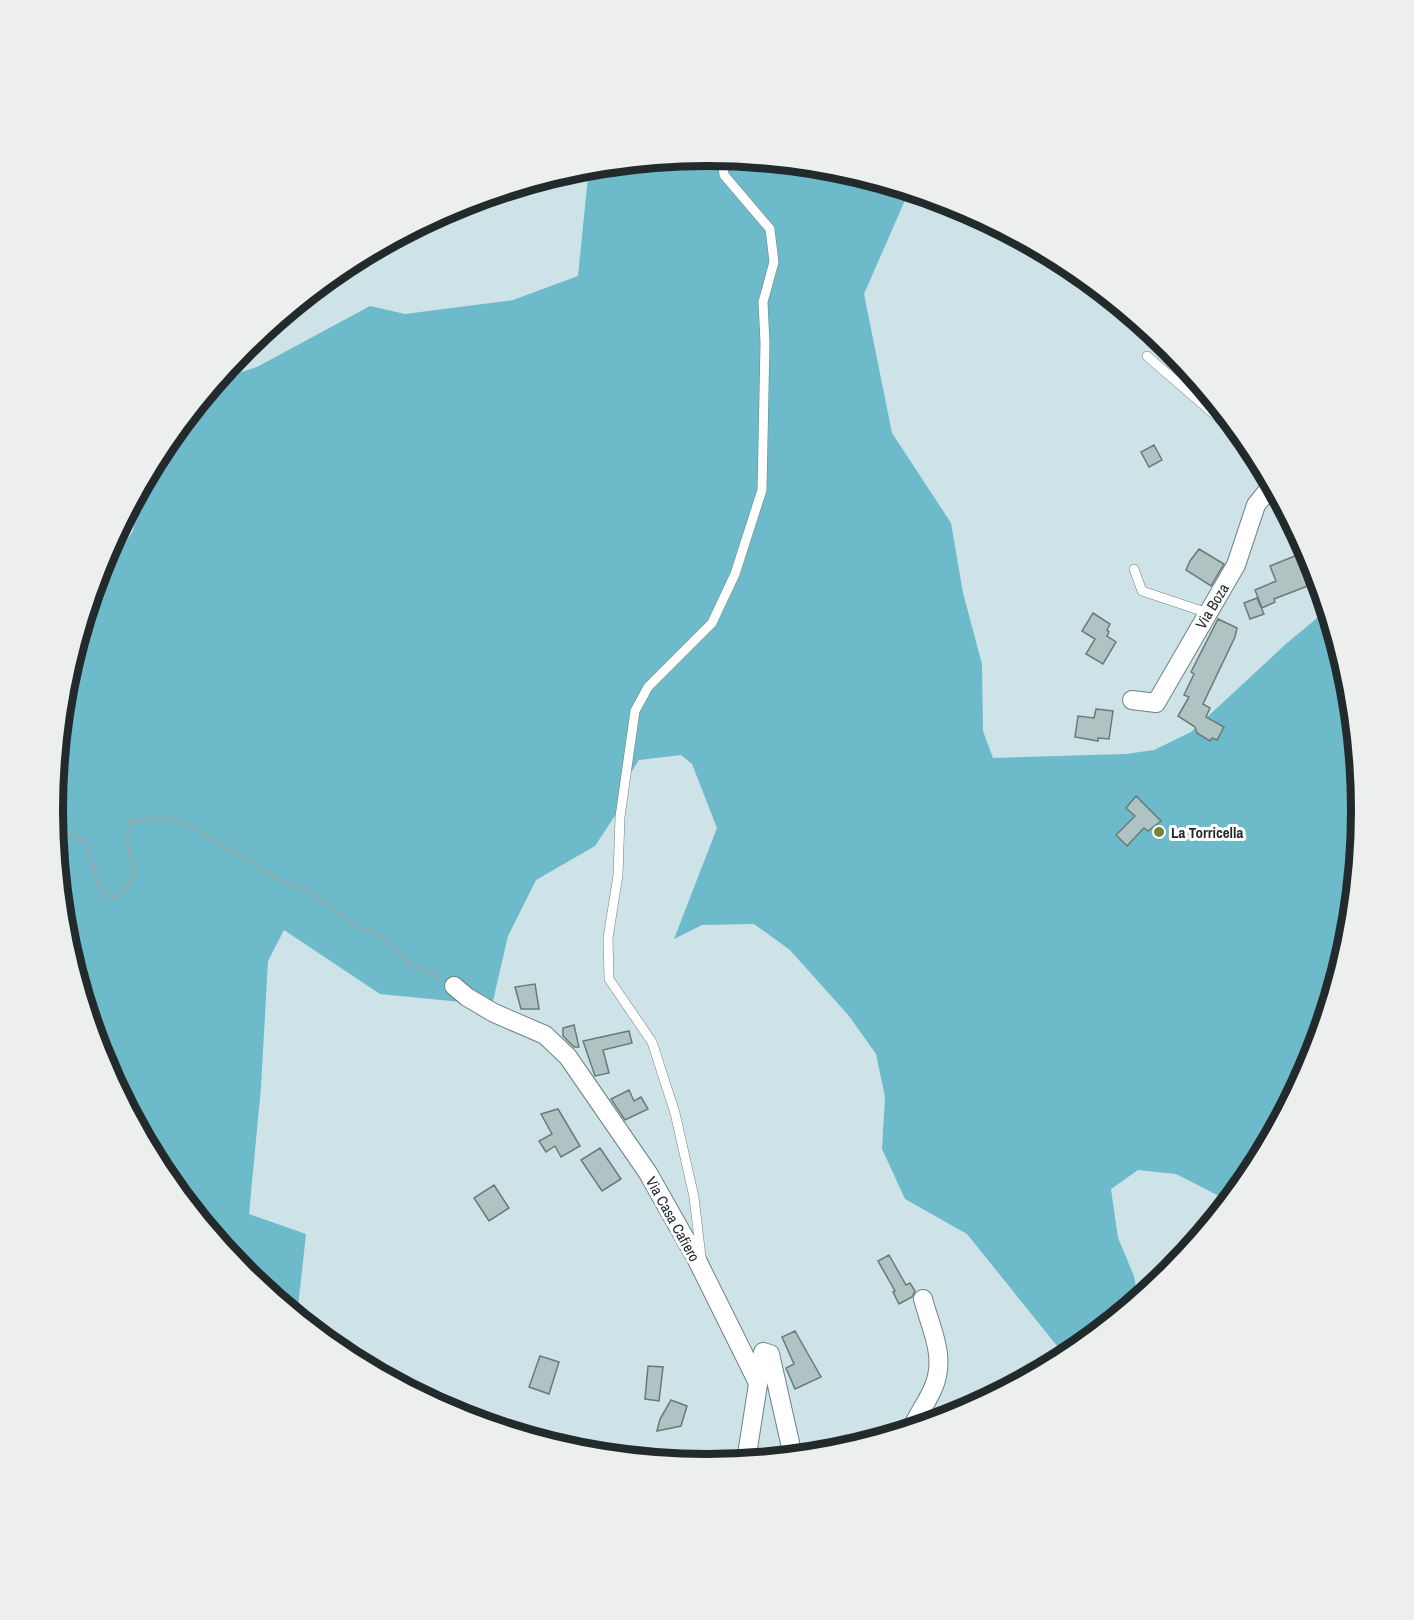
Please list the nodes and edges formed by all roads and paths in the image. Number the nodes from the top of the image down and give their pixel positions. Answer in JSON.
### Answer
{"nodes":[{"id":1,"x":723,"y":166,"type":"edge"},
{"id":2,"x":1147,"y":356,"type":"dead end"},
{"id":3,"x":1217,"y":416,"type":"edge"},
{"id":4,"x":1267,"y":491,"type":"edge"},
{"id":5,"x":1134,"y":569,"type":"dead end"},
{"id":6,"x":1208,"y":613,"type":"junction"},
{"id":7,"x":1132,"y":700,"type":"dead end"},
{"id":8,"x":64,"y":835,"type":"edge"},
{"id":9,"x":454,"y":986,"type":"joint"},
{"id":10,"x":702,"y":1271,"type":"junction"},
{"id":11,"x":922,"y":1299,"type":"dead end"},
{"id":12,"x":758,"y":1383,"type":"junction"},
{"id":13,"x":917,"y":1419,"type":"edge"},
{"id":14,"x":791,"y":1448,"type":"edge"},
{"id":15,"x":747,"y":1453,"type":"edge"}],
"edges":[{"from":1,"to":10,"type":"lane"},
{"from":2,"to":3,"type":"lane"},
{"from":4,"to":6,"type":"street","name":"Via Boza"},
{"from":5,"to":6,"type":"lane"},
{"from":6,"to":7,"type":"street","name":"Via Boza"},
{"from":8,"to":9,"type":"path"},
{"from":9,"to":10,"type":"street","name":"Via Casa Cafiero"},
{"from":10,"to":12,"type":"street","name":"Via Casa Cafiero"},
{"from":11,"to":13,"type":"street"},
{"from":12,"to":14,"type":"street"},
{"from":12,"to":15,"type":"street"}]}
